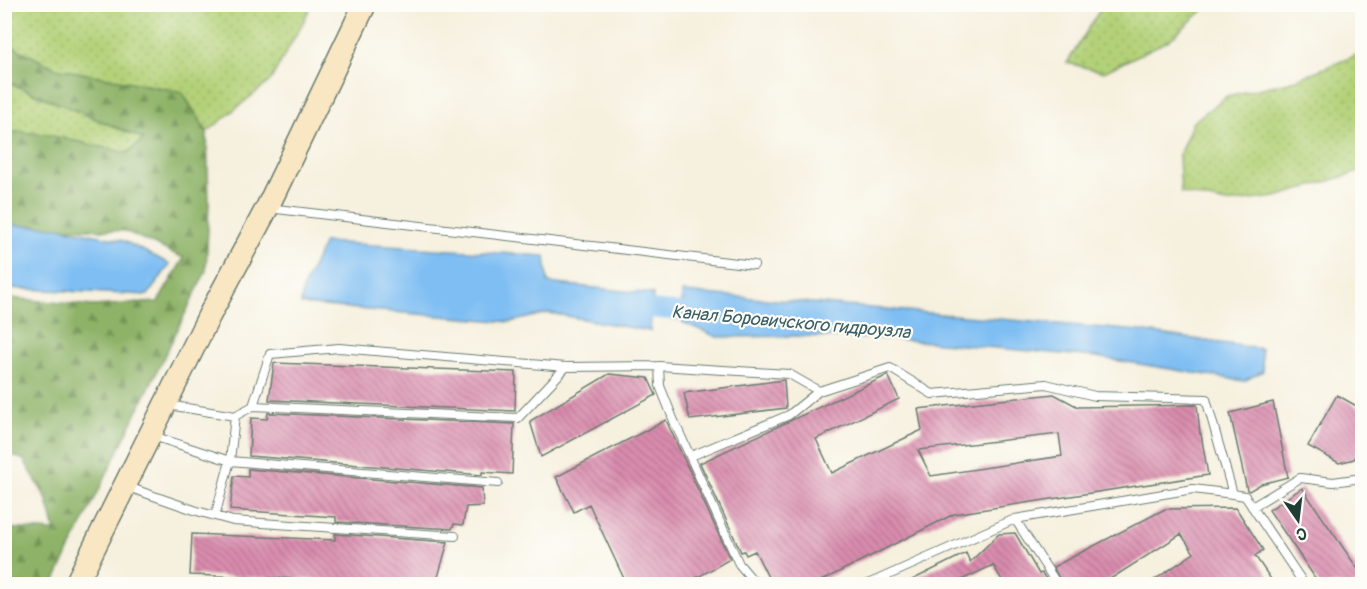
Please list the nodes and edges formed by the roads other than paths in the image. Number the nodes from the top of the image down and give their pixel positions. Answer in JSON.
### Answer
{"nodes":[{"id":1,"x":365,"y":4,"type":"edge"},
{"id":2,"x":267,"y":208,"type":"junction"},
{"id":3,"x":754,"y":265,"type":"dead end"},
{"id":4,"x":659,"y":366,"type":"junction"},
{"id":5,"x":566,"y":367,"type":"junction"},
{"id":6,"x":819,"y":391,"type":"junction"},
{"id":7,"x":165,"y":404,"type":"junction"},
{"id":8,"x":253,"y":406,"type":"junction"},
{"id":9,"x":235,"y":416,"type":"junction"},
{"id":10,"x":150,"y":435,"type":"junction"},
{"id":11,"x":692,"y":456,"type":"junction"},
{"id":12,"x":230,"y":461,"type":"junction"},
{"id":13,"x":1362,"y":478,"type":"edge"},
{"id":14,"x":498,"y":483,"type":"dead end"},
{"id":15,"x":124,"y":486,"type":"junction"},
{"id":16,"x":1233,"y":494,"type":"junction"},
{"id":17,"x":1252,"y":507,"type":"junction"},
{"id":18,"x":215,"y":516,"type":"junction"},
{"id":19,"x":1015,"y":519,"type":"junction"},
{"id":20,"x":454,"y":536,"type":"dead end"},
{"id":21,"x":76,"y":585,"type":"edge"},
{"id":22,"x":756,"y":585,"type":"edge"},
{"id":23,"x":868,"y":585,"type":"edge"},
{"id":24,"x":1057,"y":585,"type":"edge"},
{"id":25,"x":1304,"y":585,"type":"edge"}],
"edges":[{"from":1,"to":2,"type":"main road"},
{"from":2,"to":3,"type":"lane"},
{"from":2,"to":7,"type":"main road"},
{"from":4,"to":5,"type":"lane"},
{"from":4,"to":6,"type":"lane"},
{"from":4,"to":11,"type":"lane"},
{"from":5,"to":8,"type":"lane"},
{"from":5,"to":8,"type":"lane"},
{"from":6,"to":11,"type":"lane"},
{"from":6,"to":16,"type":"lane"},
{"from":7,"to":9,"type":"lane"},
{"from":7,"to":10,"type":"main road"},
{"from":8,"to":9,"type":"lane"},
{"from":9,"to":12,"type":"lane"},
{"from":10,"to":12,"type":"lane"},
{"from":10,"to":15,"type":"main road"},
{"from":11,"to":22,"type":"lane"},
{"from":12,"to":14,"type":"lane"},
{"from":12,"to":18,"type":"lane"},
{"from":13,"to":17,"type":"lane"},
{"from":15,"to":18,"type":"lane"},
{"from":15,"to":21,"type":"main road"},
{"from":16,"to":17,"type":"lane"},
{"from":16,"to":19,"type":"lane"},
{"from":17,"to":25,"type":"lane"},
{"from":18,"to":20,"type":"lane"},
{"from":19,"to":23,"type":"lane"},
{"from":19,"to":24,"type":"lane"}]}
